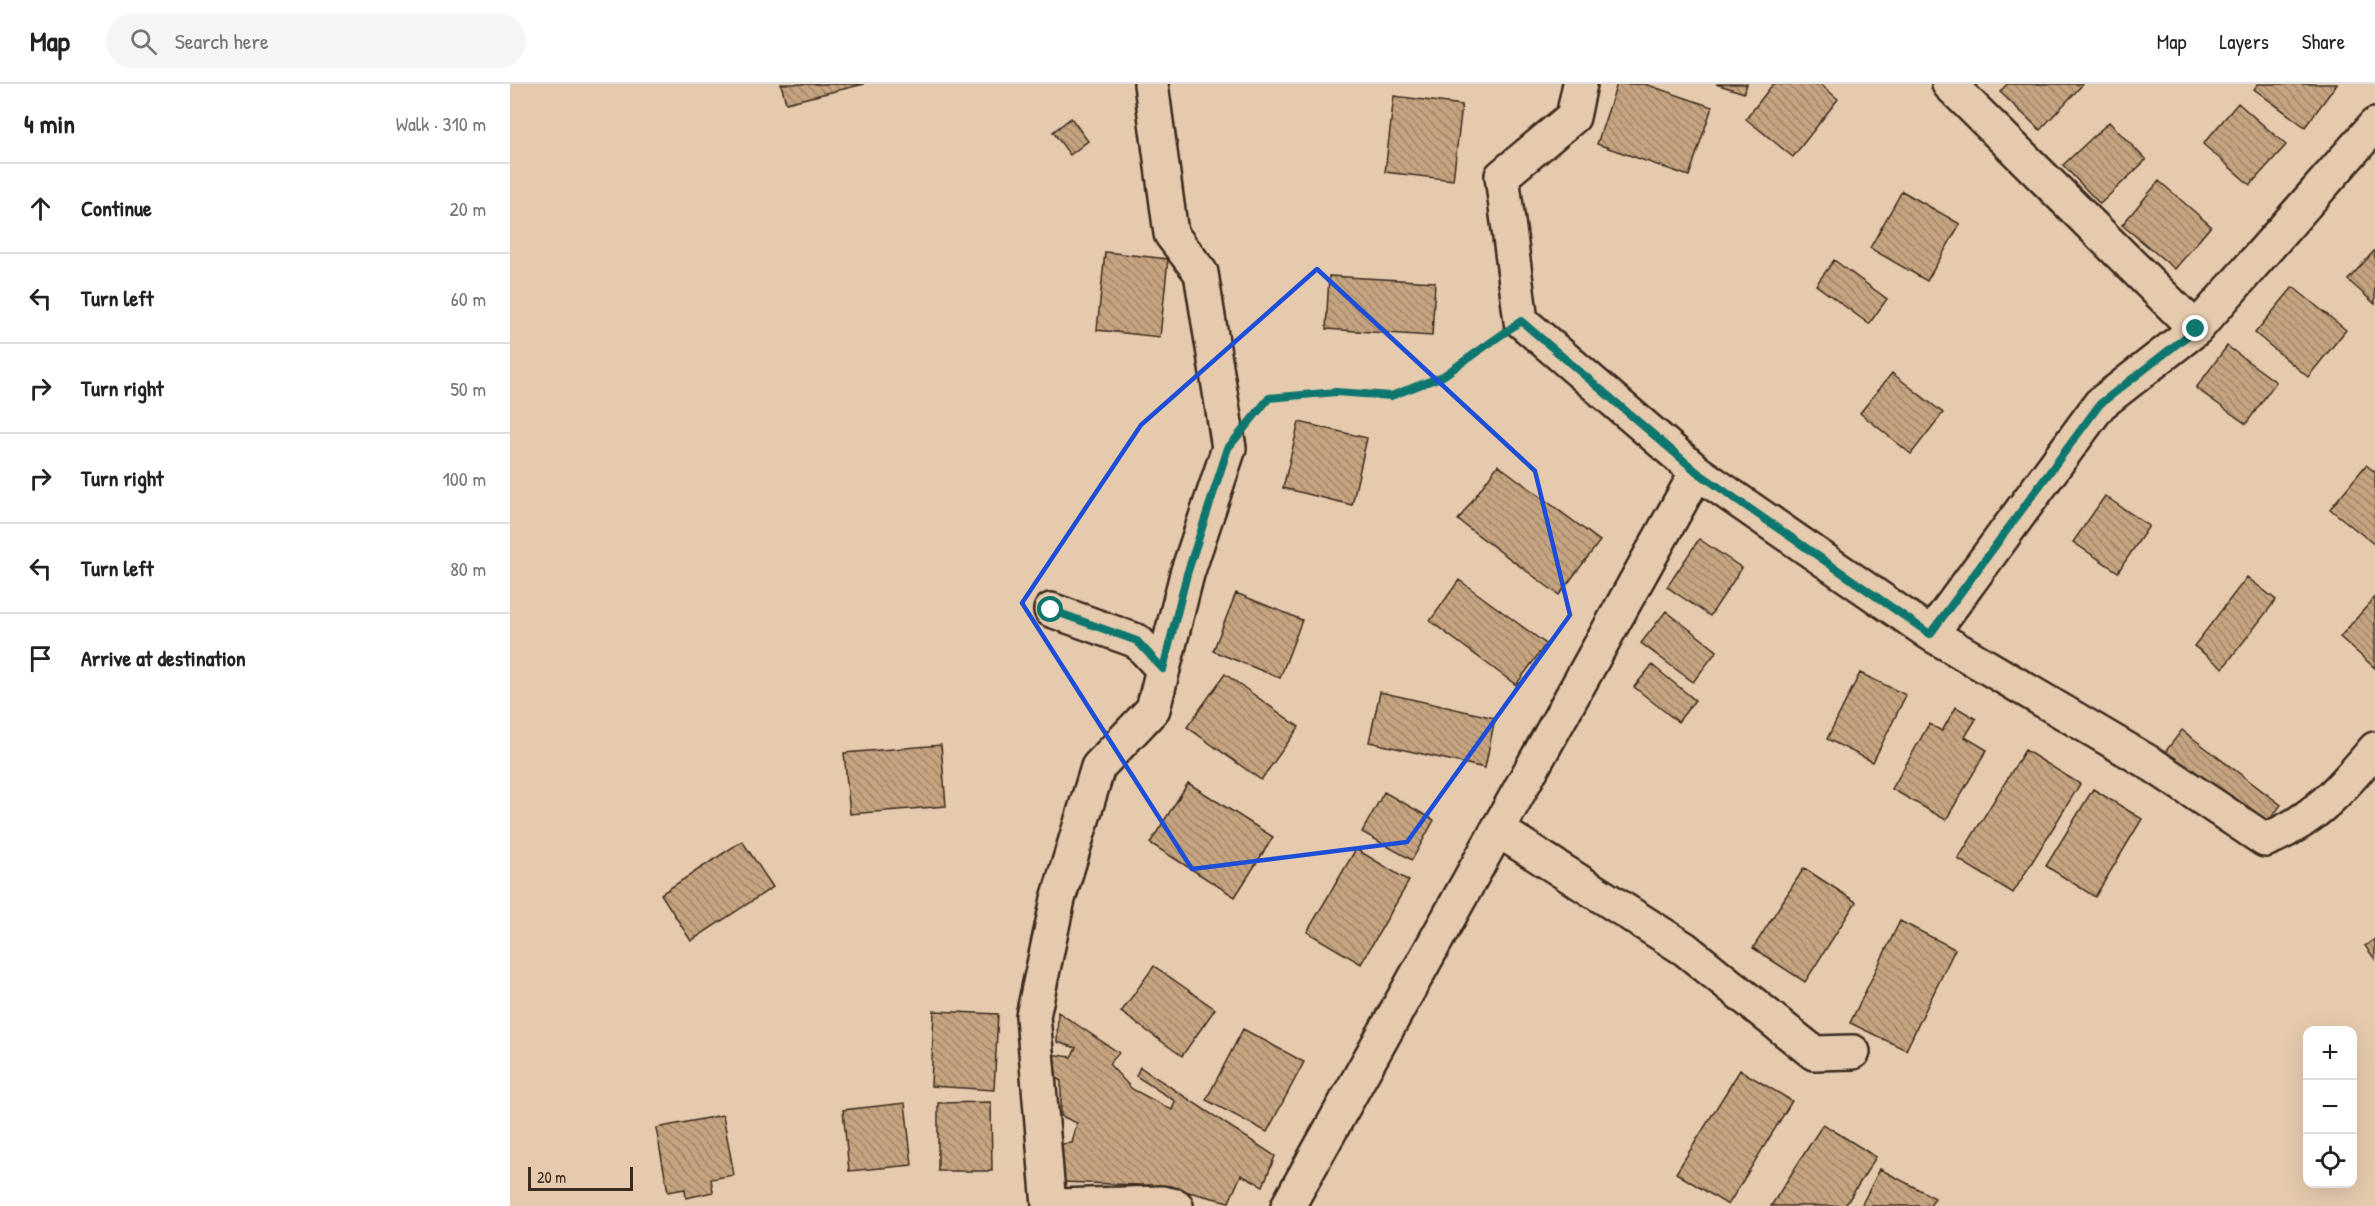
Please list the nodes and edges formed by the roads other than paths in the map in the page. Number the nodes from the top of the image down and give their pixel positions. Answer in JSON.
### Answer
{"nodes":[{"id":1,"x":1151,"y":84,"type":"edge"},
{"id":2,"x":1580,"y":84,"type":"edge"},
{"id":3,"x":1949,"y":84,"type":"edge"},
{"id":4,"x":2375,"y":125,"type":"edge"},
{"id":5,"x":2196,"y":329,"type":"junction"},
{"id":6,"x":1697,"y":472,"type":"junction"},
{"id":7,"x":1051,"y":610,"type":"dead end"},
{"id":8,"x":1930,"y":634,"type":"junction"},
{"id":9,"x":1163,"y":669,"type":"junction"},
{"id":10,"x":2375,"y":749,"type":"edge"},
{"id":11,"x":1498,"y":830,"type":"junction"},
{"id":12,"x":1853,"y":1052,"type":"dead end"},
{"id":13,"x":1049,"y":1206,"type":"edge"},
{"id":14,"x":1056,"y":1206,"type":"edge"},
{"id":15,"x":1176,"y":1206,"type":"edge"},
{"id":16,"x":1288,"y":1206,"type":"edge"}],
"edges":[{"from":1,"to":9,"type":"street"},
{"from":2,"to":6,"type":"street"},
{"from":3,"to":5,"type":"street"},
{"from":4,"to":5,"type":"street"},
{"from":5,"to":8,"type":"street"},
{"from":6,"to":8,"type":"street"},
{"from":6,"to":11,"type":"street"},
{"from":7,"to":9,"type":"street"},
{"from":8,"to":10,"type":"street"},
{"from":9,"to":13,"type":"street"},
{"from":11,"to":12,"type":"street"},
{"from":11,"to":16,"type":"street"},
{"from":14,"to":15,"type":"street"}]}
